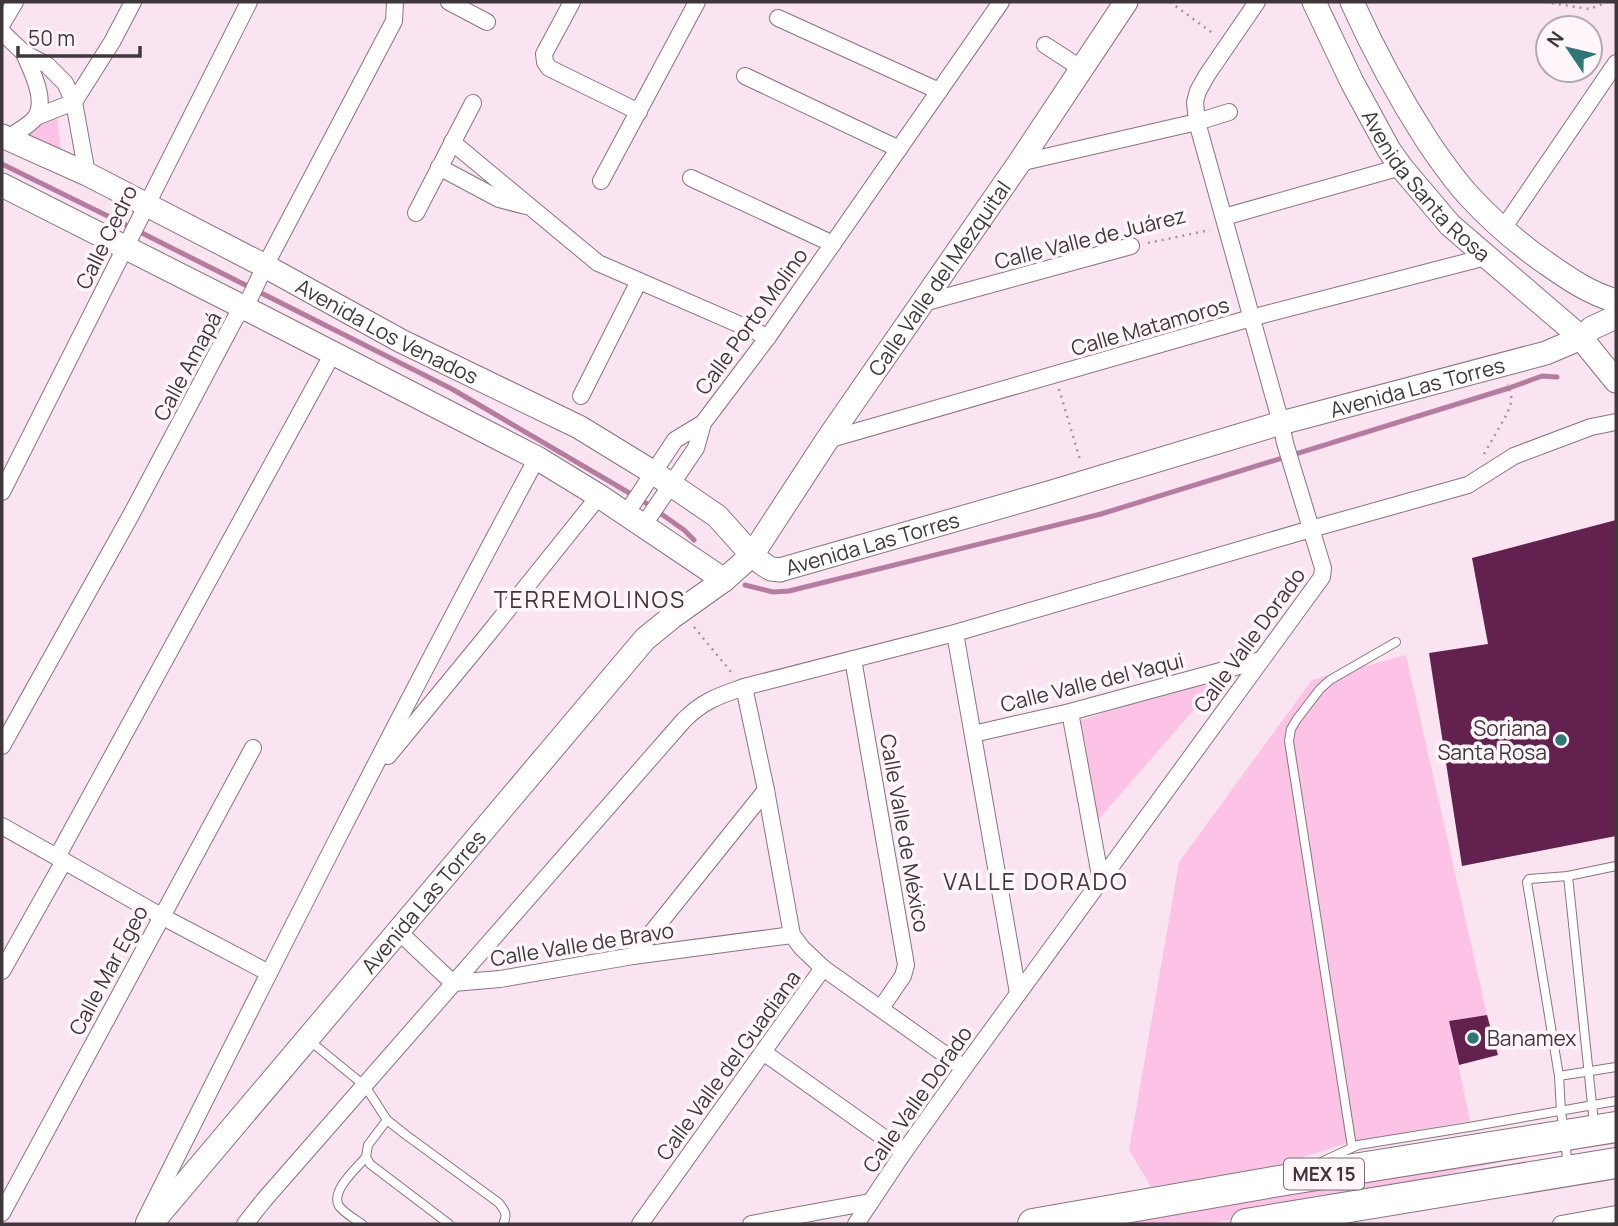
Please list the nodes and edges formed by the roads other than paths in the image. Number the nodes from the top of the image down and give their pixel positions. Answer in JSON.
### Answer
{"nodes":[{"id":1,"x":15,"y":2,"type":"edge"},
{"id":2,"x":133,"y":2,"type":"edge"},
{"id":3,"x":249,"y":2,"type":"edge"},
{"id":4,"x":395,"y":2,"type":"edge"},
{"id":5,"x":449,"y":2,"type":"edge"},
{"id":6,"x":572,"y":2,"type":"edge"},
{"id":7,"x":697,"y":2,"type":"edge"},
{"id":8,"x":1002,"y":2,"type":"edge"},
{"id":9,"x":1126,"y":2,"type":"edge"},
{"id":10,"x":1257,"y":2,"type":"edge"},
{"id":11,"x":1314,"y":2,"type":"edge"},
{"id":12,"x":1352,"y":2,"type":"edge"},
{"id":13,"x":778,"y":18,"type":"dead end"},
{"id":14,"x":487,"y":22,"type":"dead end"},
{"id":15,"x":2,"y":24,"type":"edge"},
{"id":16,"x":2,"y":32,"type":"edge"},
{"id":17,"x":1045,"y":45,"type":"dead end"},
{"id":18,"x":24,"y":53,"type":"junction"},
{"id":19,"x":1616,"y":63,"type":"edge"},
{"id":20,"x":1082,"y":69,"type":"junction"},
{"id":21,"x":745,"y":76,"type":"dead end"},
{"id":22,"x":939,"y":91,"type":"junction"},
{"id":23,"x":74,"y":102,"type":"junction"},
{"id":24,"x":473,"y":103,"type":"dead end"},
{"id":25,"x":639,"y":112,"type":"junction"},
{"id":26,"x":1228,"y":112,"type":"dead end"},
{"id":27,"x":36,"y":117,"type":"junction"},
{"id":28,"x":1197,"y":122,"type":"junction"},
{"id":29,"x":5,"y":137,"type":"edge"},
{"id":30,"x":452,"y":142,"type":"junction"},
{"id":31,"x":899,"y":149,"type":"junction"},
{"id":32,"x":1019,"y":163,"type":"junction"},
{"id":33,"x":439,"y":167,"type":"junction"},
{"id":34,"x":1401,"y":167,"type":"junction"},
{"id":35,"x":87,"y":174,"type":"junction"},
{"id":36,"x":691,"y":178,"type":"dead end"},
{"id":37,"x":601,"y":181,"type":"dead end"},
{"id":38,"x":2,"y":185,"type":"edge"},
{"id":39,"x":529,"y":206,"type":"junction"},
{"id":40,"x":416,"y":213,"type":"dead end"},
{"id":41,"x":1226,"y":222,"type":"junction"},
{"id":42,"x":135,"y":227,"type":"junction"},
{"id":43,"x":1502,"y":230,"type":"junction"},
{"id":44,"x":833,"y":244,"type":"junction"},
{"id":45,"x":1131,"y":246,"type":"road end"},
{"id":46,"x":1486,"y":257,"type":"junction"},
{"id":47,"x":262,"y":273,"type":"junction"},
{"id":48,"x":639,"y":281,"type":"junction"},
{"id":49,"x":1616,"y":300,"type":"edge"},
{"id":50,"x":248,"y":301,"type":"junction"},
{"id":51,"x":923,"y":303,"type":"junction"},
{"id":52,"x":1616,"y":317,"type":"edge"},
{"id":53,"x":1251,"y":318,"type":"junction"},
{"id":54,"x":768,"y":337,"type":"junction"},
{"id":55,"x":1581,"y":338,"type":"junction"},
{"id":56,"x":333,"y":353,"type":"junction"},
{"id":57,"x":1616,"y":381,"type":"edge"},
{"id":58,"x":581,"y":396,"type":"dead end"},
{"id":59,"x":1616,"y":422,"type":"edge"},
{"id":60,"x":1283,"y":433,"type":"junction"},
{"id":61,"x":827,"y":440,"type":"junction"},
{"id":62,"x":537,"y":458,"type":"junction"},
{"id":63,"x":658,"y":485,"type":"junction"},
{"id":64,"x":2,"y":492,"type":"edge"},
{"id":65,"x":598,"y":496,"type":"junction"},
{"id":66,"x":638,"y":514,"type":"junction"},
{"id":67,"x":1311,"y":529,"type":"junction"},
{"id":68,"x":752,"y":555,"type":"junction"},
{"id":69,"x":724,"y":580,"type":"junction"},
{"id":70,"x":955,"y":633,"type":"junction"},
{"id":71,"x":1396,"y":642,"type":"dead end"},
{"id":72,"x":853,"y":659,"type":"junction"},
{"id":73,"x":1261,"y":660,"type":"junction"},
{"id":74,"x":744,"y":687,"type":"junction"},
{"id":75,"x":1070,"y":712,"type":"junction"},
{"id":76,"x":973,"y":734,"type":"junction"},
{"id":77,"x":2,"y":747,"type":"edge"},
{"id":78,"x":253,"y":748,"type":"dead end"},
{"id":79,"x":366,"y":782,"type":"junction"},
{"id":80,"x":766,"y":790,"type":"junction"},
{"id":81,"x":2,"y":826,"type":"edge"},
{"id":82,"x":60,"y":859,"type":"junction"},
{"id":83,"x":1616,"y":866,"type":"edge"},
{"id":84,"x":1568,"y":876,"type":"junction"},
{"id":85,"x":1101,"y":881,"type":"junction"},
{"id":86,"x":161,"y":916,"type":"junction"},
{"id":87,"x":398,"y":931,"type":"junction"},
{"id":88,"x":792,"y":935,"type":"junction"},
{"id":89,"x":633,"y":956,"type":"junction"},
{"id":90,"x":823,"y":968,"type":"junction"},
{"id":91,"x":2,"y":971,"type":"edge"},
{"id":92,"x":269,"y":973,"type":"junction"},
{"id":93,"x":453,"y":983,"type":"junction"},
{"id":94,"x":1018,"y":993,"type":"junction"},
{"id":95,"x":881,"y":1008,"type":"junction"},
{"id":96,"x":307,"y":1039,"type":"junction"},
{"id":97,"x":764,"y":1052,"type":"junction"},
{"id":98,"x":1616,"y":1067,"type":"edge"},
{"id":99,"x":964,"y":1068,"type":"junction"},
{"id":100,"x":1587,"y":1072,"type":"junction"},
{"id":101,"x":1559,"y":1076,"type":"junction"},
{"id":102,"x":365,"y":1086,"type":"junction"},
{"id":103,"x":1616,"y":1101,"type":"edge"},
{"id":104,"x":387,"y":1120,"type":"junction"},
{"id":105,"x":1562,"y":1123,"type":"junction"},
{"id":106,"x":1602,"y":1141,"type":"edge"},
{"id":107,"x":1352,"y":1147,"type":"junction"},
{"id":108,"x":904,"y":1152,"type":"junction"},
{"id":109,"x":366,"y":1157,"type":"junction"},
{"id":110,"x":1569,"y":1171,"type":"junction"},
{"id":111,"x":1279,"y":1181,"type":"junction"},
{"id":112,"x":264,"y":1200,"type":"junction"},
{"id":113,"x":870,"y":1202,"type":"junction"},
{"id":114,"x":2,"y":1213,"type":"edge"},
{"id":115,"x":1616,"y":1214,"type":"edge"},
{"id":116,"x":143,"y":1224,"type":"edge"},
{"id":117,"x":151,"y":1224,"type":"edge"},
{"id":118,"x":245,"y":1224,"type":"edge"},
{"id":119,"x":257,"y":1224,"type":"edge"},
{"id":120,"x":362,"y":1224,"type":"edge"},
{"id":121,"x":449,"y":1224,"type":"edge"},
{"id":122,"x":503,"y":1224,"type":"edge"},
{"id":123,"x":640,"y":1224,"type":"edge"},
{"id":124,"x":751,"y":1224,"type":"edge"},
{"id":125,"x":856,"y":1224,"type":"edge"},
{"id":126,"x":1032,"y":1224,"type":"edge"},
{"id":127,"x":1245,"y":1224,"type":"edge"},
{"id":128,"x":1561,"y":1224,"type":"edge"}],
"edges":[{"from":1,"to":15,"type":"street"},
{"from":2,"to":23,"type":"street"},
{"from":3,"to":42,"type":"street","name":"Calle Cedro"},
{"from":4,"to":47,"type":"street","name":"Calle Amapá"},
{"from":5,"to":14,"type":"street"},
{"from":6,"to":25,"type":"street"},
{"from":7,"to":25,"type":"street"},
{"from":8,"to":22,"type":"street","name":"Calle Porto Molino"},
{"from":9,"to":20,"type":"street","name":"Calle Valle del Mezquital"},
{"from":10,"to":28,"type":"street","name":"Calle Valle Dorado"},
{"from":11,"to":34,"type":"street","name":"Avenida Santa Rosa"},
{"from":12,"to":43,"type":"street","name":"Avenida Santa Rosa"},
{"from":13,"to":22,"type":"street"},
{"from":16,"to":18,"type":"street"},
{"from":17,"to":20,"type":"street"},
{"from":18,"to":23,"type":"street"},
{"from":18,"to":27,"type":"street"},
{"from":19,"to":43,"type":"street"},
{"from":20,"to":32,"type":"street","name":"Calle Valle del Mezquital"},
{"from":21,"to":31,"type":"street"},
{"from":22,"to":31,"type":"street","name":"Calle Porto Molino"},
{"from":23,"to":27,"type":"street"},
{"from":23,"to":35,"type":"street"},
{"from":24,"to":30,"type":"street"},
{"from":25,"to":37,"type":"street"},
{"from":26,"to":28,"type":"street"},
{"from":27,"to":29,"type":"street"},
{"from":28,"to":32,"type":"street"},
{"from":28,"to":41,"type":"street","name":"Calle Valle Dorado"},
{"from":29,"to":35,"type":"street","name":"Avenida Los Venados"},
{"from":30,"to":33,"type":"street"},
{"from":30,"to":39,"type":"street"},
{"from":31,"to":44,"type":"street","name":"Calle Porto Molino"},
{"from":32,"to":51,"type":"street","name":"Calle Valle del Mezquital"},
{"from":33,"to":39,"type":"street"},
{"from":33,"to":40,"type":"street"},
{"from":34,"to":41,"type":"street"},
{"from":34,"to":46,"type":"street","name":"Avenida Santa Rosa"},
{"from":35,"to":42,"type":"street","name":"Avenida Los Venados"},
{"from":36,"to":44,"type":"street"},
{"from":38,"to":42,"type":"street","name":"Avenida Los Venados"},
{"from":39,"to":48,"type":"street"},
{"from":41,"to":53,"type":"street","name":"Calle Valle Dorado"},
{"from":42,"to":47,"type":"street","name":"Avenida Los Venados"},
{"from":42,"to":50,"type":"street","name":"Avenida Los Venados"},
{"from":42,"to":64,"type":"street","name":"Calle Cedro"},
{"from":43,"to":49,"type":"street","name":"Avenida Santa Rosa"},
{"from":44,"to":54,"type":"street","name":"Calle Porto Molino"},
{"from":45,"to":51,"type":"street","name":"Calle Valle de Juárez"},
{"from":46,"to":53,"type":"street","name":"Calle Matamoros"},
{"from":46,"to":55,"type":"street","name":"Avenida Santa Rosa"},
{"from":47,"to":50,"type":"street","name":"Calle Amapá"},
{"from":47,"to":63,"type":"street","name":"Avenida Los Venados"},
{"from":48,"to":54,"type":"street"},
{"from":48,"to":58,"type":"street"},
{"from":50,"to":56,"type":"street","name":"Avenida Los Venados"},
{"from":50,"to":77,"type":"street","name":"Calle Amapá"},
{"from":51,"to":61,"type":"street","name":"Calle Valle del Mezquital"},
{"from":52,"to":55,"type":"street"},
{"from":53,"to":60,"type":"street","name":"Calle Valle Dorado"},
{"from":53,"to":61,"type":"street","name":"Calle Matamoros"},
{"from":54,"to":63,"type":"street","name":"Calle Porto Molino"},
{"from":55,"to":57,"type":"street","name":"Avenida Santa Rosa"},
{"from":55,"to":60,"type":"street","name":"Avenida Las Torres"},
{"from":56,"to":62,"type":"street","name":"Avenida Los Venados"},
{"from":56,"to":82,"type":"street"},
{"from":59,"to":67,"type":"street"},
{"from":60,"to":67,"type":"street","name":"Calle Valle Dorado"},
{"from":60,"to":68,"type":"street","name":"Avenida Las Torres"},
{"from":61,"to":68,"type":"street","name":"Calle Valle del Mezquital"},
{"from":62,"to":65,"type":"street","name":"Avenida Los Venados"},
{"from":62,"to":79,"type":"street"},
{"from":63,"to":66,"type":"street","name":"Calle Porto Molino"},
{"from":63,"to":68,"type":"street","name":"Avenida Los Venados"},
{"from":65,"to":66,"type":"street","name":"Avenida Los Venados"},
{"from":65,"to":79,"type":"street"},
{"from":66,"to":69,"type":"street","name":"Avenida Los Venados"},
{"from":67,"to":70,"type":"street"},
{"from":67,"to":73,"type":"street","name":"Calle Valle Dorado"},
{"from":68,"to":69,"type":"street","name":"Avenida Las Torres"},
{"from":69,"to":87,"type":"street","name":"Avenida Las Torres"},
{"from":70,"to":72,"type":"street"},
{"from":70,"to":76,"type":"street"},
{"from":71,"to":107,"type":"lane"},
{"from":72,"to":74,"type":"street"},
{"from":72,"to":95,"type":"street","name":"Calle Valle de México"},
{"from":73,"to":75,"type":"street","name":"Calle Valle del Yaqui"},
{"from":73,"to":85,"type":"street","name":"Calle Valle Dorado"},
{"from":74,"to":80,"type":"street","name":"Calle Valle del Guadiana"},
{"from":74,"to":93,"type":"street"},
{"from":75,"to":76,"type":"street","name":"Calle Valle del Yaqui"},
{"from":75,"to":85,"type":"street"},
{"from":76,"to":94,"type":"street"},
{"from":78,"to":86,"type":"street","name":"Calle Mar Egeo"},
{"from":79,"to":92,"type":"street"},
{"from":80,"to":88,"type":"street","name":"Calle Valle del Guadiana"},
{"from":80,"to":89,"type":"street"},
{"from":81,"to":82,"type":"street"},
{"from":82,"to":86,"type":"street"},
{"from":82,"to":91,"type":"street"},
{"from":83,"to":84,"type":"lane"},
{"from":84,"to":100,"type":"lane"},
{"from":84,"to":101,"type":"lane"},
{"from":85,"to":94,"type":"street","name":"Calle Valle Dorado"},
{"from":86,"to":92,"type":"street"},
{"from":86,"to":114,"type":"street","name":"Calle Mar Egeo"},
{"from":87,"to":93,"type":"street"},
{"from":87,"to":96,"type":"street","name":"Avenida Las Torres"},
{"from":88,"to":89,"type":"street","name":"Calle Valle de Bravo"},
{"from":88,"to":90,"type":"street","name":"Calle Valle del Guadiana"},
{"from":89,"to":93,"type":"street","name":"Calle Valle de Bravo"},
{"from":90,"to":95,"type":"street"},
{"from":90,"to":97,"type":"street","name":"Calle Valle del Guadiana"},
{"from":92,"to":116,"type":"street"},
{"from":93,"to":102,"type":"street"},
{"from":94,"to":99,"type":"street","name":"Calle Valle Dorado"},
{"from":95,"to":99,"type":"street"},
{"from":96,"to":102,"type":"lane"},
{"from":96,"to":117,"type":"street","name":"Avenida Las Torres"},
{"from":97,"to":108,"type":"street"},
{"from":97,"to":123,"type":"street","name":"Calle Valle del Guadiana"},
{"from":98,"to":100,"type":"lane"},
{"from":99,"to":108,"type":"street","name":"Calle Valle Dorado"},
{"from":100,"to":101,"type":"lane"},
{"from":100,"to":106,"type":"lane"},
{"from":101,"to":105,"type":"lane"},
{"from":102,"to":104,"type":"lane"},
{"from":102,"to":112,"type":"street"},
{"from":103,"to":106,"type":"lane"},
{"from":104,"to":109,"type":"lane"},
{"from":104,"to":122,"type":"lane"},
{"from":105,"to":106,"type":"highway","number":"MEX 15"},
{"from":105,"to":107,"type":"lane"},
{"from":105,"to":110,"type":"lane"},
{"from":105,"to":111,"type":"highway","number":"MEX 15"},
{"from":106,"to":110,"type":"highway","number":"MEX 15"},
{"from":107,"to":111,"type":"lane"},
{"from":108,"to":113,"type":"street","name":"Calle Valle Dorado"},
{"from":109,"to":120,"type":"lane"},
{"from":109,"to":121,"type":"lane"},
{"from":110,"to":127,"type":"highway","number":"MEX 15"},
{"from":111,"to":126,"type":"highway","number":"MEX 15"},
{"from":112,"to":118,"type":"street"},
{"from":112,"to":119,"type":"street"},
{"from":113,"to":124,"type":"street"},
{"from":113,"to":125,"type":"street","name":"Calle Valle Dorado"},
{"from":115,"to":128,"type":"street"}]}
